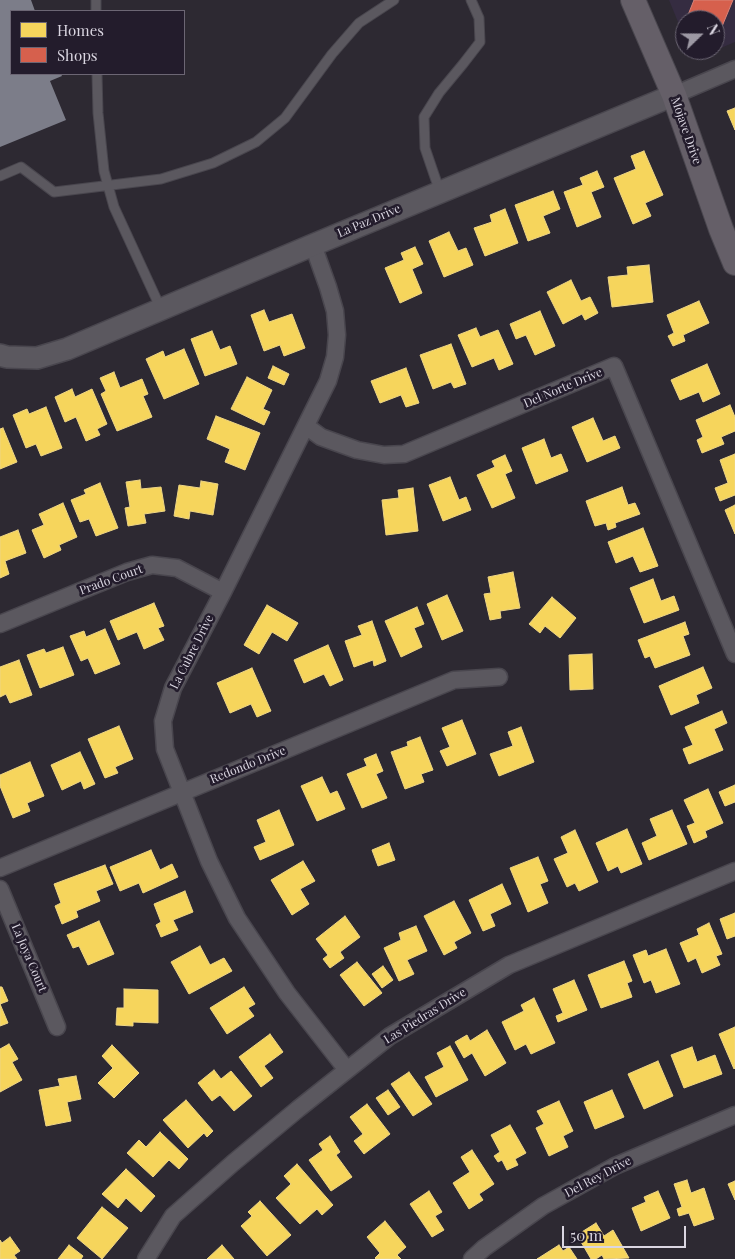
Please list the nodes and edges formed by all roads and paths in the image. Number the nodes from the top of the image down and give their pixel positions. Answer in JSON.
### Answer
{"nodes":[{"id":1,"x":394,"y":0,"type":"edge"},
{"id":2,"x":471,"y":0,"type":"edge"},
{"id":3,"x":633,"y":0,"type":"edge"},
{"id":4,"x":735,"y":69,"type":"edge"},
{"id":5,"x":97,"y":75,"type":"edge"},
{"id":6,"x":674,"y":95,"type":"junction"},
{"id":7,"x":0,"y":176,"type":"edge"},
{"id":8,"x":108,"y":185,"type":"junction"},
{"id":9,"x":440,"y":192,"type":"junction"},
{"id":10,"x":312,"y":245,"type":"junction"},
{"id":11,"x":735,"y":263,"type":"edge"},
{"id":12,"x":161,"y":309,"type":"junction"},
{"id":13,"x":0,"y":355,"type":"edge"},
{"id":14,"x":306,"y":426,"type":"junction"},
{"id":15,"x":223,"y":592,"type":"junction"},
{"id":16,"x":0,"y":624,"type":"edge"},
{"id":17,"x":735,"y":654,"type":"edge"},
{"id":18,"x":499,"y":676,"type":"dead end"},
{"id":19,"x":182,"y":792,"type":"junction"},
{"id":20,"x":0,"y":868,"type":"edge"},
{"id":21,"x":735,"y":871,"type":"edge"},
{"id":22,"x":0,"y":889,"type":"edge"},
{"id":23,"x":57,"y":1027,"type":"dead end"},
{"id":24,"x":347,"y":1070,"type":"junction"},
{"id":25,"x":735,"y":1115,"type":"edge"},
{"id":26,"x":146,"y":1259,"type":"edge"},
{"id":27,"x":472,"y":1259,"type":"edge"}],
"edges":[{"from":1,"to":8,"type":"lane"},
{"from":2,"to":9,"type":"lane"},
{"from":3,"to":6,"type":"main road","name":"Mojave Drive"},
{"from":4,"to":6,"type":"street","name":"La Paz Drive"},
{"from":5,"to":8,"type":"lane"},
{"from":6,"to":9,"type":"street","name":"La Paz Drive"},
{"from":6,"to":11,"type":"main road","name":"Mojave Drive"},
{"from":7,"to":8,"type":"lane"},
{"from":8,"to":12,"type":"lane"},
{"from":9,"to":10,"type":"street","name":"La Paz Drive"},
{"from":10,"to":12,"type":"street","name":"La Paz Drive"},
{"from":10,"to":14,"type":"street","name":"La Cubre Drive"},
{"from":12,"to":13,"type":"street","name":"La Paz Drive"},
{"from":14,"to":15,"type":"street","name":"La Cubre Drive"},
{"from":14,"to":17,"type":"street","name":"Del Norte Drive"},
{"from":15,"to":16,"type":"street","name":"Prado Court"},
{"from":15,"to":19,"type":"street","name":"La Cubre Drive"},
{"from":18,"to":19,"type":"street","name":"Redondo Drive"},
{"from":19,"to":20,"type":"street","name":"Redondo Drive"},
{"from":19,"to":24,"type":"street","name":"La Cubre Drive"},
{"from":21,"to":24,"type":"street","name":"Las Piedras Drive"},
{"from":22,"to":23,"type":"street","name":"La Joya Court"},
{"from":24,"to":26,"type":"street","name":"Las Piedras Drive"},
{"from":25,"to":27,"type":"street","name":"Del Rey Drive"}]}
